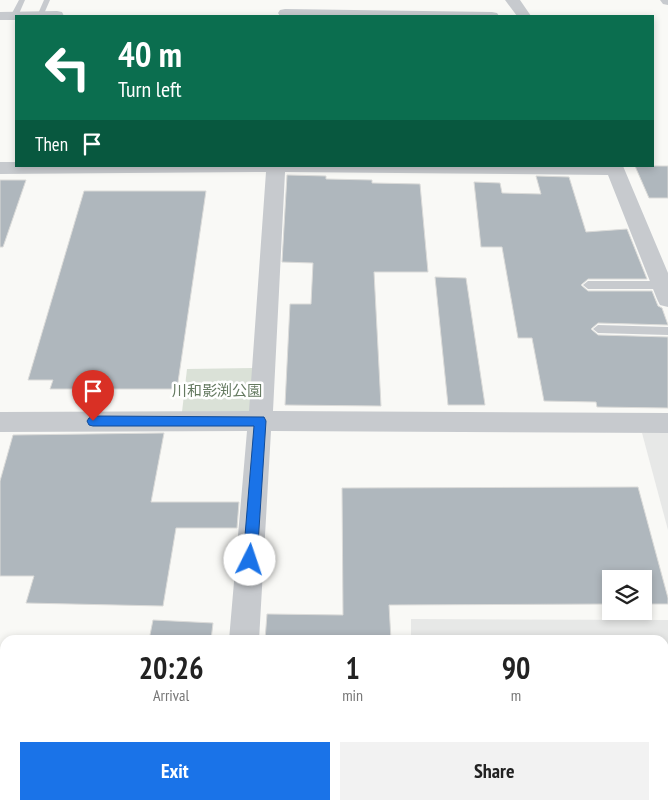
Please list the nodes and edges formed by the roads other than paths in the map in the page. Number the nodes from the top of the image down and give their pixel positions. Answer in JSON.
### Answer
{"nodes":[{"id":1,"x":22,"y":0,"type":"edge"},
{"id":2,"x":48,"y":0,"type":"edge"},
{"id":3,"x":512,"y":0,"type":"edge"},
{"id":4,"x":285,"y":10,"type":"edge"},
{"id":5,"x":7,"y":15,"type":"edge"},
{"id":6,"x":40,"y":15,"type":"edge"},
{"id":7,"x":57,"y":15,"type":"edge"},
{"id":8,"x":458,"y":15,"type":"edge"},
{"id":9,"x":523,"y":15,"type":"edge"},
{"id":10,"x":138,"y":167,"type":"edge"},
{"id":11,"x":276,"y":167,"type":"edge"},
{"id":12,"x":445,"y":167,"type":"edge"},
{"id":13,"x":0,"y":168,"type":"edge"},
{"id":14,"x":614,"y":168,"type":"edge"},
{"id":15,"x":588,"y":285,"type":"dead end"},
{"id":16,"x":665,"y":292,"type":"edge"},
{"id":17,"x":598,"y":329,"type":"dead end"},
{"id":18,"x":668,"y":331,"type":"edge"},
{"id":19,"x":260,"y":421,"type":"junction"},
{"id":20,"x":0,"y":422,"type":"edge"},
{"id":21,"x":668,"y":423,"type":"edge"},
{"id":22,"x":244,"y":635,"type":"edge"}],
"edges":[{"from":1,"to":5,"type":"lane"},
{"from":2,"to":6,"type":"lane"},
{"from":3,"to":9,"type":"street"},
{"from":4,"to":8,"type":"street"},
{"from":5,"to":6,"type":"street"},
{"from":6,"to":7,"type":"street"},
{"from":10,"to":13,"type":"street"},
{"from":11,"to":19,"type":"street"},
{"from":12,"to":14,"type":"street"},
{"from":14,"to":16,"type":"street"},
{"from":15,"to":16,"type":"lane"},
{"from":17,"to":18,"type":"lane"},
{"from":19,"to":20,"type":"street"},
{"from":19,"to":21,"type":"street"},
{"from":19,"to":22,"type":"street"}]}
